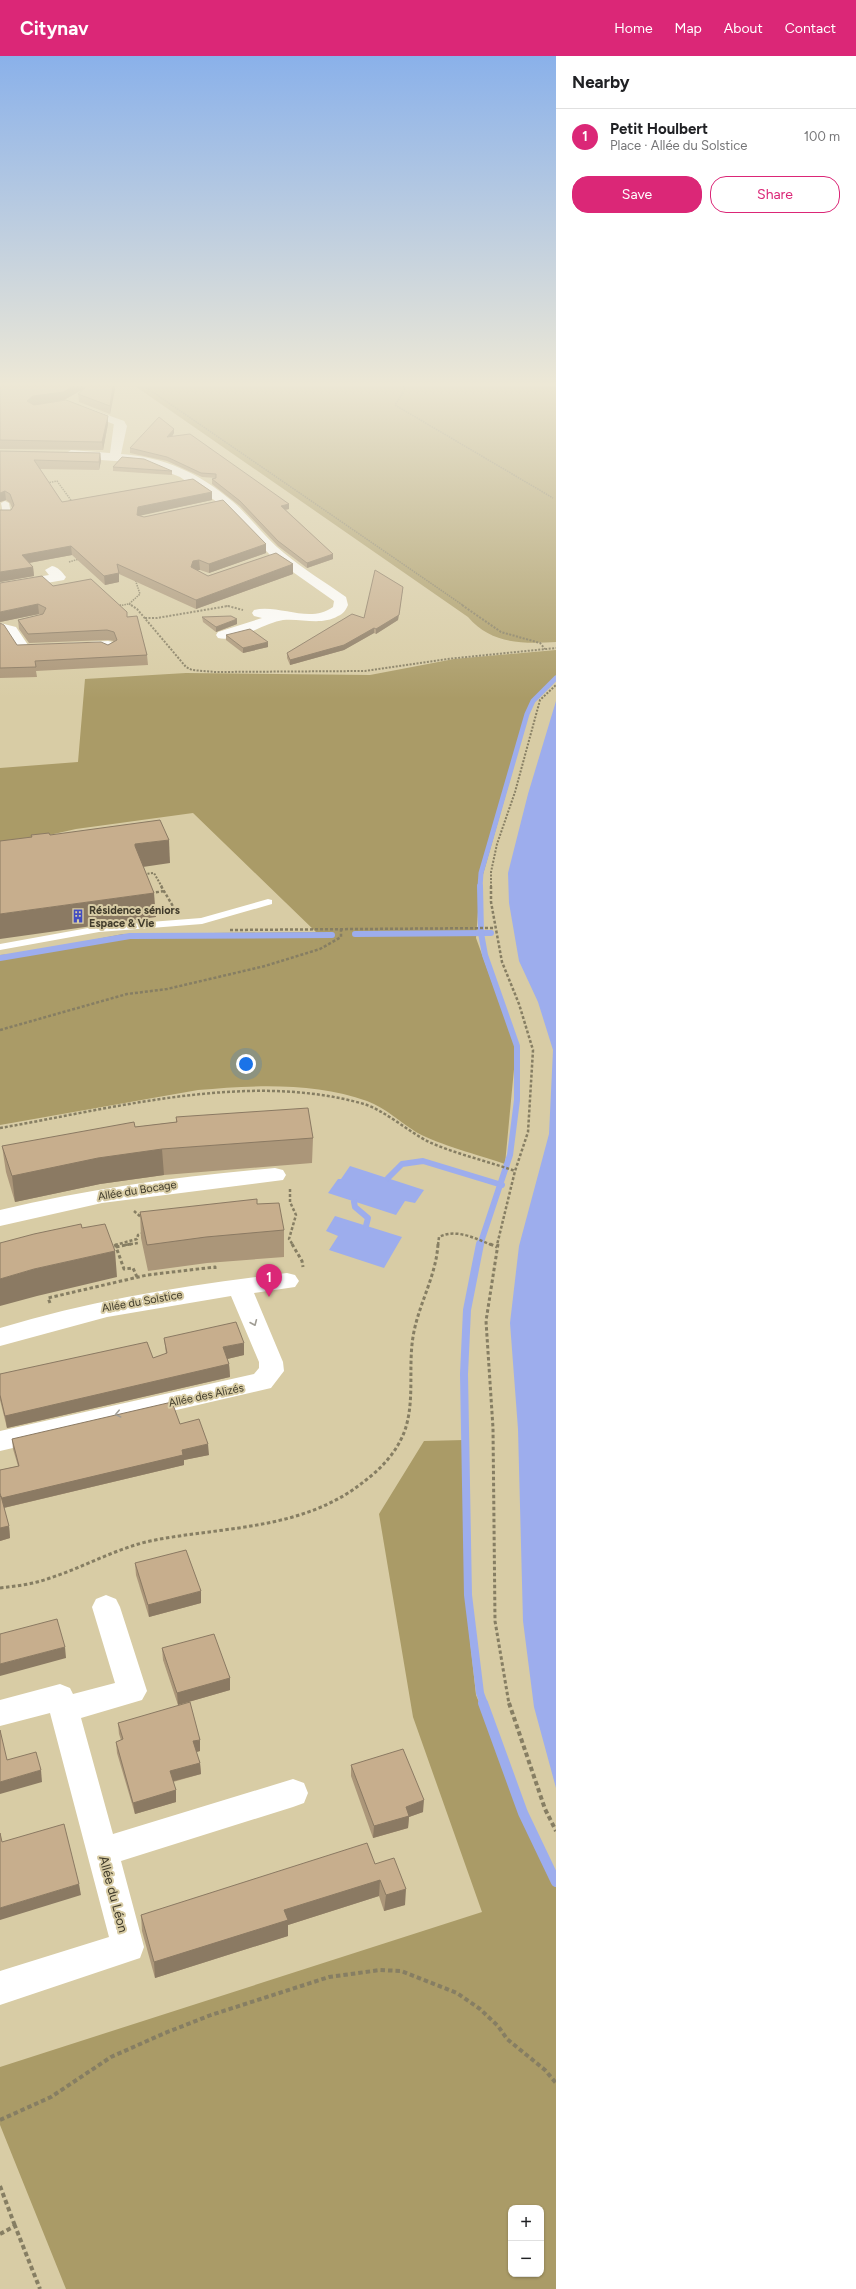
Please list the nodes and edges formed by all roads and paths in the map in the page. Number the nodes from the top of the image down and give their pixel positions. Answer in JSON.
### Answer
{"nodes":[{"id":1,"x":63,"y":490,"type":"edge"},
{"id":2,"x":207,"y":490,"type":"edge"},
{"id":3,"x":295,"y":490,"type":"edge"},
{"id":4,"x":540,"y":490,"type":"edge"},
{"id":5,"x":553,"y":498,"type":"dead end"},
{"id":6,"x":78,"y":500,"type":"edge"},
{"id":7,"x":71,"y":501,"type":"junction"},
{"id":8,"x":227,"y":504,"type":"junction"},
{"id":9,"x":212,"y":506,"type":"edge"},
{"id":10,"x":76,"y":508,"type":"edge"},
{"id":11,"x":278,"y":555,"type":"junction"},
{"id":12,"x":80,"y":559,"type":"edge"},
{"id":13,"x":264,"y":560,"type":"edge"},
{"id":14,"x":61,"y":575,"type":"joint"},
{"id":15,"x":134,"y":578,"type":"edge"},
{"id":16,"x":0,"y":587,"type":"edge"},
{"id":17,"x":129,"y":604,"type":"junction"},
{"id":18,"x":112,"y":607,"type":"edge"},
{"id":19,"x":259,"y":613,"type":"joint"},
{"id":20,"x":282,"y":616,"type":"junction"},
{"id":21,"x":145,"y":618,"type":"junction"},
{"id":22,"x":24,"y":621,"type":"edge"},
{"id":23,"x":2,"y":628,"type":"edge"},
{"id":24,"x":223,"y":635,"type":"dead end"},
{"id":25,"x":556,"y":648,"type":"edge"},
{"id":26,"x":109,"y":649,"type":"edge"},
{"id":27,"x":546,"y":649,"type":"junction"},
{"id":28,"x":556,"y":685,"type":"edge"},
{"id":29,"x":268,"y":902,"type":"dead end"},
{"id":30,"x":495,"y":928,"type":"junction"},
{"id":31,"x":342,"y":929,"type":"junction"},
{"id":32,"x":313,"y":930,"type":"dead end"},
{"id":33,"x":0,"y":947,"type":"edge"},
{"id":34,"x":0,"y":1030,"type":"edge"},
{"id":35,"x":0,"y":1128,"type":"edge"},
{"id":36,"x":515,"y":1172,"type":"junction"},
{"id":37,"x":275,"y":1175,"type":"joint"},
{"id":38,"x":128,"y":1191,"type":"junction"},
{"id":39,"x":0,"y":1218,"type":"edge"},
{"id":40,"x":147,"y":1221,"type":"edge"},
{"id":41,"x":147,"y":1232,"type":"edge"},
{"id":42,"x":138,"y":1243,"type":"dead end"},
{"id":43,"x":497,"y":1246,"type":"junction"},
{"id":44,"x":116,"y":1247,"type":"junction"},
{"id":45,"x":111,"y":1248,"type":"edge"},
{"id":46,"x":137,"y":1277,"type":"dead end"},
{"id":47,"x":287,"y":1281,"type":"joint"},
{"id":48,"x":239,"y":1287,"type":"junction"},
{"id":49,"x":0,"y":1336,"type":"edge"},
{"id":50,"x":0,"y":1441,"type":"edge"},
{"id":51,"x":0,"y":1588,"type":"edge"},
{"id":52,"x":106,"y":1607,"type":"dead end"},
{"id":53,"x":64,"y":1710,"type":"junction"},
{"id":54,"x":0,"y":1713,"type":"edge"},
{"id":55,"x":293,"y":1793,"type":"dead end"},
{"id":56,"x":556,"y":1831,"type":"edge"},
{"id":57,"x":102,"y":1852,"type":"junction"},
{"id":58,"x":0,"y":1988,"type":"edge"},
{"id":59,"x":556,"y":2083,"type":"edge"},
{"id":60,"x":0,"y":2120,"type":"edge"},
{"id":61,"x":0,"y":2186,"type":"edge"},
{"id":62,"x":15,"y":2226,"type":"junction"},
{"id":63,"x":0,"y":2234,"type":"edge"},
{"id":64,"x":40,"y":2289,"type":"edge"}],
"edges":[{"from":1,"to":7,"type":"path"},
{"from":2,"to":8,"type":"street"},
{"from":3,"to":27,"type":"path"},
{"from":4,"to":5,"type":"path"},
{"from":6,"to":7,"type":"path"},
{"from":7,"to":10,"type":"path"},
{"from":8,"to":9,"type":"street"},
{"from":8,"to":11,"type":"street"},
{"from":11,"to":13,"type":"street"},
{"from":11,"to":20,"type":"street"},
{"from":12,"to":14,"type":"path"},
{"from":14,"to":16,"type":"street"},
{"from":15,"to":17,"type":"path"},
{"from":17,"to":18,"type":"path"},
{"from":17,"to":21,"type":"path"},
{"from":19,"to":20,"type":"street"},
{"from":19,"to":21,"type":"path"},
{"from":20,"to":24,"type":"street"},
{"from":21,"to":27,"type":"path"},
{"from":22,"to":23,"type":"street"},
{"from":23,"to":26,"type":"street"},
{"from":25,"to":27,"type":"path"},
{"from":28,"to":30,"type":"path"},
{"from":29,"to":33,"type":"lane"},
{"from":30,"to":31,"type":"path"},
{"from":30,"to":36,"type":"path"},
{"from":31,"to":32,"type":"path"},
{"from":31,"to":34,"type":"path"},
{"from":35,"to":36,"type":"path"},
{"from":36,"to":43,"type":"path"},
{"from":37,"to":38,"type":"street","name":"Allée du Bocage"},
{"from":37,"to":47,"type":"path"},
{"from":38,"to":39,"type":"street","name":"Allée du Bocage"},
{"from":38,"to":40,"type":"path"},
{"from":41,"to":44,"type":"path"},
{"from":42,"to":44,"type":"path"},
{"from":43,"to":51,"type":"path"},
{"from":43,"to":56,"type":"path"},
{"from":44,"to":45,"type":"path"},
{"from":44,"to":46,"type":"path"},
{"from":47,"to":48,"type":"street","name":"Allée du Solstice"},
{"from":48,"to":49,"type":"street","name":"Allée du Solstice"},
{"from":48,"to":50,"type":"street","name":"Allée des Alizés","one_way":true},
{"from":52,"to":53,"type":"street"},
{"from":53,"to":54,"type":"street","name":"Allée du Léon"},
{"from":53,"to":57,"type":"street","name":"Allée du Léon"},
{"from":55,"to":57,"type":"street"},
{"from":57,"to":58,"type":"street","name":"Allée du Léon"},
{"from":59,"to":60,"type":"path"},
{"from":61,"to":62,"type":"path"},
{"from":62,"to":63,"type":"path"},
{"from":62,"to":64,"type":"path"}]}
